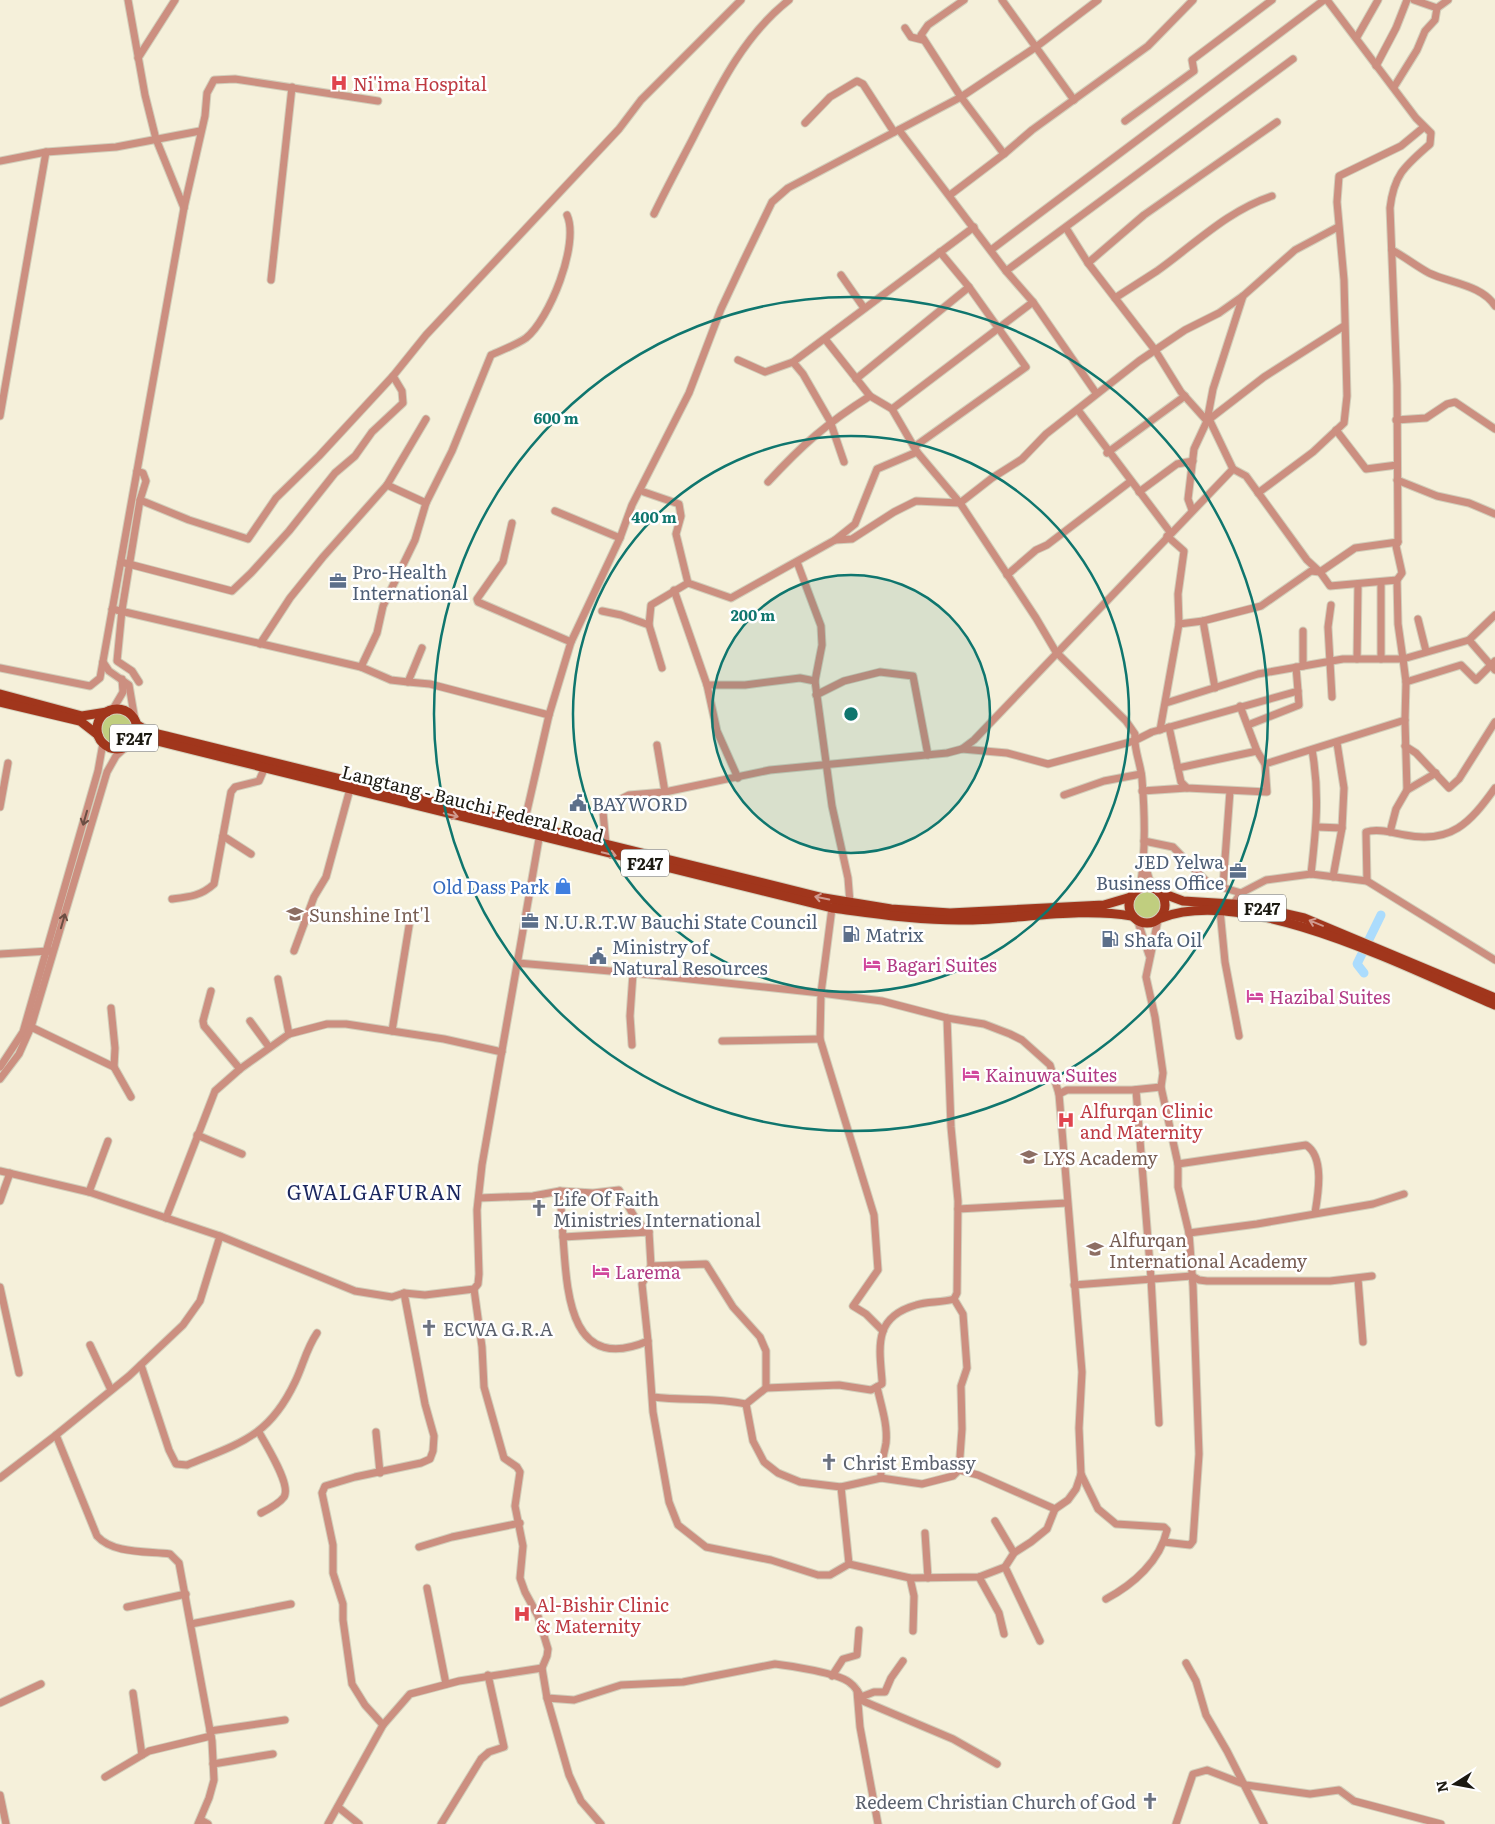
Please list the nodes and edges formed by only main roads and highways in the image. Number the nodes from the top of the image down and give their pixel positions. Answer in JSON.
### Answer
{"nodes":[{"id":1,"x":0,"y":694,"type":"edge"},
{"id":2,"x":0,"y":702,"type":"edge"},
{"id":3,"x":110,"y":710,"type":"junction"},
{"id":4,"x":135,"y":722,"type":"junction"},
{"id":5,"x":101,"y":739,"type":"junction"},
{"id":6,"x":130,"y":744,"type":"junction"},
{"id":7,"x":540,"y":833,"type":"junction"},
{"id":8,"x":1155,"y":890,"type":"junction"},
{"id":9,"x":1131,"y":897,"type":"junction"},
{"id":10,"x":1135,"y":919,"type":"junction"},
{"id":11,"x":1159,"y":919,"type":"junction"},
{"id":12,"x":1360,"y":944,"type":"junction"},
{"id":13,"x":1372,"y":950,"type":"junction"},
{"id":14,"x":1495,"y":998,"type":"edge"},
{"id":15,"x":1495,"y":1005,"type":"edge"}],
"edges":[{"from":1,"to":3,"type":"main road","number":"F247"},
{"from":2,"to":5,"type":"main road","number":"F247"},
{"from":3,"to":4,"type":"main road","number":"F247"},
{"from":3,"to":5,"type":"main road","number":"F247"},
{"from":4,"to":6,"type":"main road","number":"F247"},
{"from":4,"to":7,"type":"main road","name":"Langtang - Bauchi Federal Road","number":"F247"},
{"from":5,"to":6,"type":"main road","number":"F247"},
{"from":6,"to":7,"type":"main road","name":"Langtang - Bauchi Federal Road","number":"F247","one_way":true},
{"from":9,"to":7,"type":"main road","name":"Langtang - Bauchi Federal Road","number":"F247","one_way":true},
{"from":7,"to":10,"type":"main road","name":"Langtang - Bauchi Federal Road","number":"F247","one_way":true},
{"from":8,"to":9,"type":"main road","number":"F247"},
{"from":8,"to":11,"type":"main road"},
{"from":12,"to":8,"type":"main road","number":"F247","one_way":true},
{"from":9,"to":10,"type":"main road"},
{"from":10,"to":11,"type":"main road","number":"F247"},
{"from":11,"to":12,"type":"main road","number":"F247"},
{"from":12,"to":13,"type":"main road","number":"F247"},
{"from":13,"to":14,"type":"main road","number":"F247"},
{"from":13,"to":15,"type":"main road","number":"F247"}]}
